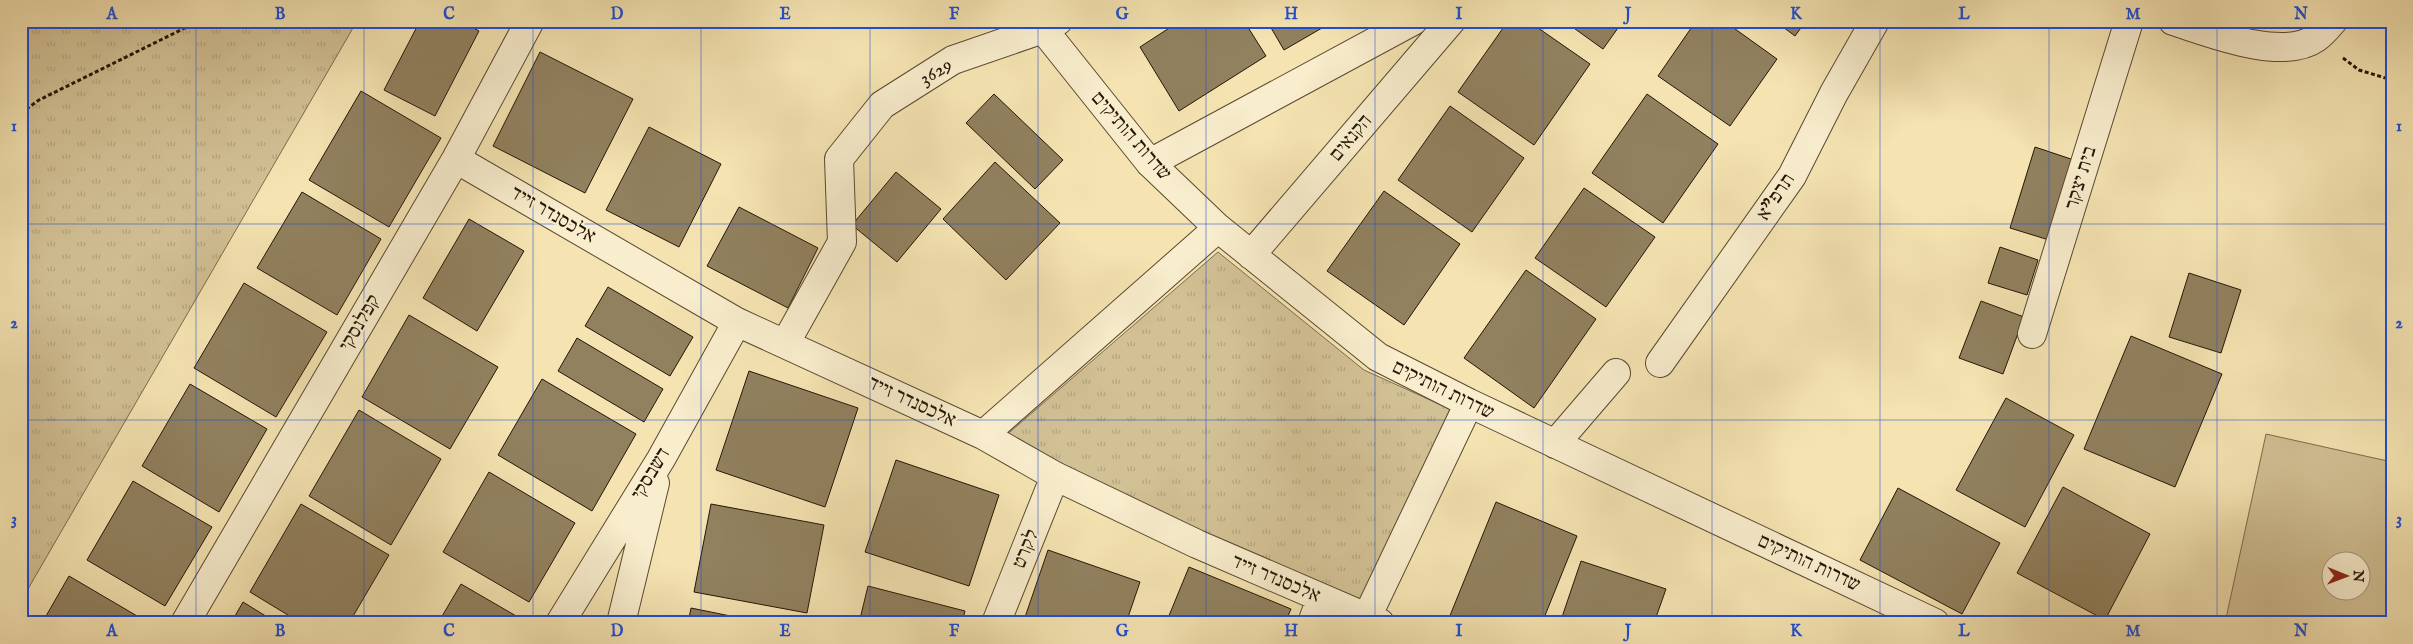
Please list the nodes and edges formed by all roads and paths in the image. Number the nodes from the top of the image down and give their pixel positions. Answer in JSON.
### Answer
{"nodes":[{"id":1,"x":199,"y":21,"type":"edge"},
{"id":2,"x":530,"y":21,"type":"edge"},
{"id":3,"x":1413,"y":21,"type":"edge"},
{"id":4,"x":1450,"y":21,"type":"edge"},
{"id":5,"x":1875,"y":21,"type":"edge"},
{"id":6,"x":2129,"y":21,"type":"edge"},
{"id":7,"x":2173,"y":21,"type":"edge"},
{"id":8,"x":1050,"y":25,"type":"edge"},
{"id":9,"x":2324,"y":30,"type":"edge"},
{"id":10,"x":2392,"y":80,"type":"edge"},
{"id":11,"x":21,"y":113,"type":"edge"},
{"id":12,"x":456,"y":159,"type":"junction"},
{"id":13,"x":1150,"y":163,"type":"junction"},
{"id":14,"x":1218,"y":228,"type":"junction"},
{"id":15,"x":1251,"y":256,"type":"junction"},
{"id":16,"x":737,"y":322,"type":"junction"},
{"id":17,"x":2032,"y":334,"type":"dead end"},
{"id":18,"x":785,"y":344,"type":"junction"},
{"id":19,"x":1660,"y":363,"type":"dead end"},
{"id":20,"x":1616,"y":373,"type":"dead end"},
{"id":21,"x":1469,"y":403,"type":"junction"},
{"id":22,"x":983,"y":435,"type":"junction"},
{"id":23,"x":1555,"y":444,"type":"junction"},
{"id":24,"x":661,"y":459,"type":"junction"},
{"id":25,"x":1055,"y":476,"type":"junction"},
{"id":26,"x":1317,"y":610,"type":"edge"},
{"id":27,"x":1374,"y":620,"type":"edge"},
{"id":28,"x":185,"y":623,"type":"edge"},
{"id":29,"x":560,"y":623,"type":"edge"},
{"id":30,"x":621,"y":623,"type":"edge"},
{"id":31,"x":996,"y":623,"type":"edge"},
{"id":32,"x":1935,"y":623,"type":"edge"}],
"edges":[{"from":1,"to":11,"type":"path"},
{"from":2,"to":12,"type":"street","name":"קפלנסקי"},
{"from":3,"to":13,"type":"street"},
{"from":4,"to":15,"type":"street","name":"הקנאים"},
{"from":5,"to":19,"type":"street","name":"תרפ\"א"},
{"from":6,"to":17,"type":"street","name":"בית יצקר"},
{"from":7,"to":9,"type":"street"},
{"from":8,"to":13,"type":"street","name":"שדרות הותיקים"},
{"from":8,"to":18,"type":"street","name":"3629"},
{"from":9,"to":10,"type":"path"},
{"from":12,"to":16,"type":"street","name":"אלכסנדר זייד"},
{"from":12,"to":28,"type":"street","name":"קפלנסקי"},
{"from":13,"to":14,"type":"street","name":"שדרות הותיקים"},
{"from":14,"to":15,"type":"street","name":"שדרות הותיקים"},
{"from":14,"to":22,"type":"street"},
{"from":15,"to":21,"type":"street","name":"שדרות הותיקים"},
{"from":16,"to":18,"type":"street","name":"אלכסנדר זייד"},
{"from":16,"to":24,"type":"street","name":"דשבסקי"},
{"from":18,"to":22,"type":"street","name":"אלכסנדר זייד"},
{"from":20,"to":23,"type":"street"},
{"from":21,"to":23,"type":"street","name":"שדרות הותיקים"},
{"from":21,"to":27,"type":"street"},
{"from":22,"to":25,"type":"street","name":"אלכסנדר זייד"},
{"from":23,"to":32,"type":"street","name":"שדרות הותיקים"},
{"from":24,"to":29,"type":"street","name":"דשבסקי"},
{"from":24,"to":30,"type":"street"},
{"from":25,"to":26,"type":"street","name":"אלכסנדר זייד"},
{"from":25,"to":31,"type":"street","name":"לקרט"},
{"from":26,"to":27,"type":"street","name":"אלכסנדר זייד"}]}
